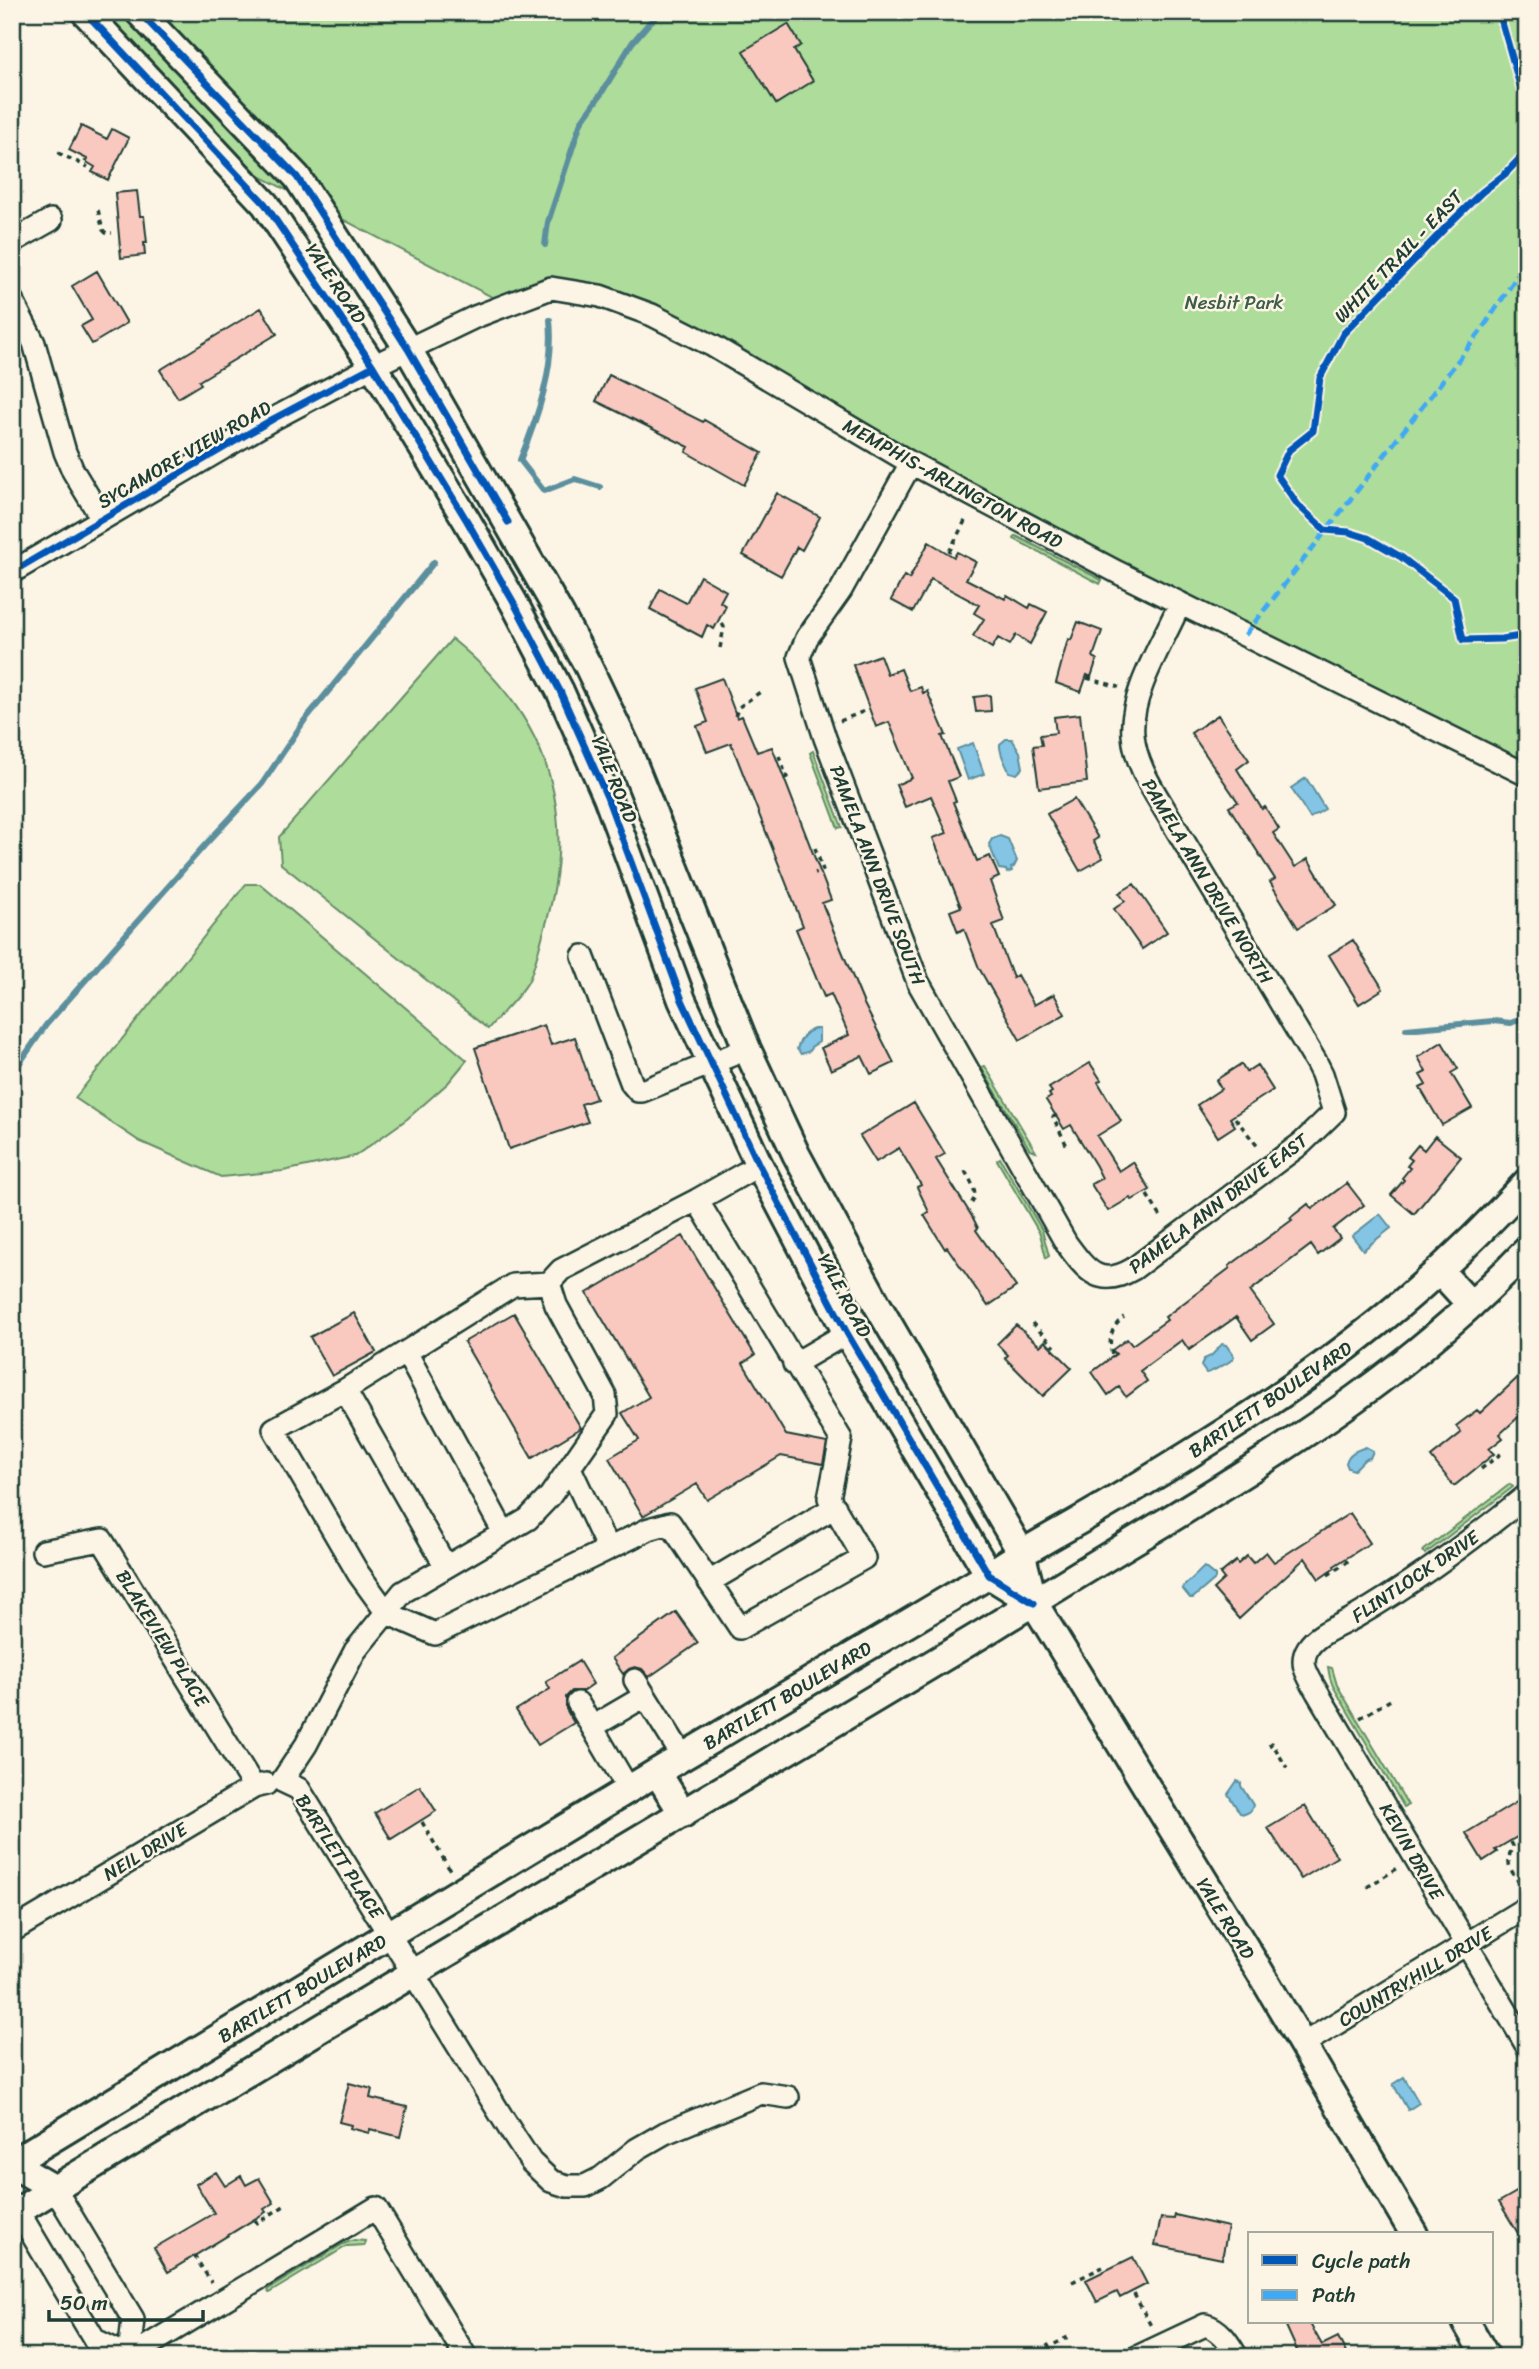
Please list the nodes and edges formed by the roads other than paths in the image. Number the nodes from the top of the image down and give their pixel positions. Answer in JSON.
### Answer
{"nodes":[{"id":1,"x":85,"y":12,"type":"edge"},
{"id":2,"x":139,"y":12,"type":"edge"},
{"id":3,"x":51,"y":220,"type":"dead end"},
{"id":4,"x":12,"y":242,"type":"edge"},
{"id":5,"x":12,"y":300,"type":"edge"},
{"id":6,"x":408,"y":349,"type":"junction"},
{"id":7,"x":373,"y":366,"type":"junction"},
{"id":8,"x":911,"y":463,"type":"junction"},
{"id":9,"x":102,"y":519,"type":"junction"},
{"id":10,"x":12,"y":572,"type":"edge"},
{"id":11,"x":1180,"y":603,"type":"junction"},
{"id":12,"x":1527,"y":775,"type":"edge"},
{"id":13,"x":583,"y":956,"type":"dead end"},
{"id":14,"x":747,"y":1049,"type":"junction"},
{"id":15,"x":711,"y":1064,"type":"junction"},
{"id":16,"x":1334,"y":1112,"type":"joint"},
{"id":17,"x":759,"y":1165,"type":"junction"},
{"id":18,"x":1527,"y":1182,"type":"edge"},
{"id":19,"x":697,"y":1200,"type":"junction"},
{"id":20,"x":1527,"y":1250,"type":"edge"},
{"id":21,"x":1439,"y":1270,"type":"junction"},
{"id":22,"x":1095,"y":1275,"type":"joint"},
{"id":23,"x":549,"y":1283,"type":"junction"},
{"id":24,"x":1471,"y":1305,"type":"junction"},
{"id":25,"x":847,"y":1333,"type":"junction"},
{"id":26,"x":407,"y":1352,"type":"junction"},
{"id":27,"x":794,"y":1364,"type":"junction"},
{"id":28,"x":345,"y":1390,"type":"junction"},
{"id":29,"x":570,"y":1468,"type":"junction"},
{"id":30,"x":1527,"y":1495,"type":"edge"},
{"id":31,"x":835,"y":1507,"type":"junction"},
{"id":32,"x":504,"y":1533,"type":"junction"},
{"id":33,"x":608,"y":1549,"type":"junction"},
{"id":34,"x":43,"y":1551,"type":"dead end"},
{"id":35,"x":1021,"y":1552,"type":"junction"},
{"id":36,"x":446,"y":1567,"type":"junction"},
{"id":37,"x":989,"y":1575,"type":"junction"},
{"id":38,"x":709,"y":1582,"type":"junction"},
{"id":39,"x":1034,"y":1603,"type":"junction"},
{"id":40,"x":387,"y":1612,"type":"junction"},
{"id":41,"x":1304,"y":1655,"type":"joint"},
{"id":42,"x":578,"y":1703,"type":"dead end"},
{"id":43,"x":592,"y":1727,"type":"junction"},
{"id":44,"x":683,"y":1757,"type":"junction"},
{"id":45,"x":657,"y":1772,"type":"junction"},
{"id":46,"x":282,"y":1781,"type":"junction"},
{"id":47,"x":254,"y":1787,"type":"junction"},
{"id":48,"x":628,"y":1790,"type":"junction"},
{"id":49,"x":682,"y":1814,"type":"junction"},
{"id":50,"x":1527,"y":1907,"type":"edge"},
{"id":51,"x":12,"y":1931,"type":"edge"},
{"id":52,"x":390,"y":1935,"type":"junction"},
{"id":53,"x":1467,"y":1944,"type":"junction"},
{"id":54,"x":414,"y":1973,"type":"junction"},
{"id":55,"x":1303,"y":2044,"type":"junction"},
{"id":56,"x":1527,"y":2046,"type":"edge"},
{"id":57,"x":788,"y":2097,"type":"dead end"},
{"id":58,"x":12,"y":2163,"type":"edge"},
{"id":59,"x":55,"y":2189,"type":"junction"},
{"id":60,"x":14,"y":2210,"type":"edge"},
{"id":61,"x":1414,"y":2232,"type":"edge"},
{"id":62,"x":1467,"y":2324,"type":"edge"},
{"id":63,"x":129,"y":2357,"type":"edge"},
{"id":64,"x":466,"y":2357,"type":"edge"},
{"id":65,"x":1137,"y":2357,"type":"edge"},
{"id":66,"x":1237,"y":2357,"type":"edge"},
{"id":67,"x":1486,"y":2357,"type":"edge"}],
"edges":[{"from":1,"to":7,"type":"main road","name":"YALE ROAD"},
{"from":2,"to":6,"type":"main road","name":"YALE ROAD"},
{"from":3,"to":4,"type":"street"},
{"from":5,"to":9,"type":"street"},
{"from":6,"to":7,"type":"street","name":"MEMPHIS-ARLINGTON ROAD"},
{"from":6,"to":8,"type":"street","name":"MEMPHIS-ARLINGTON ROAD"},
{"from":6,"to":14,"type":"main road","name":"YALE ROAD"},
{"from":7,"to":9,"type":"street","name":"SYCAMORE VIEW ROAD"},
{"from":7,"to":15,"type":"main road","name":"YALE ROAD"},
{"from":8,"to":11,"type":"street","name":"MEMPHIS-ARLINGTON ROAD"},
{"from":8,"to":22,"type":"street","name":"PAMELA ANN DRIVE SOUTH"},
{"from":9,"to":10,"type":"street","name":"SYCAMORE VIEW ROAD"},
{"from":11,"to":12,"type":"street","name":"MEMPHIS-ARLINGTON ROAD"},
{"from":11,"to":16,"type":"street","name":"PAMELA ANN DRIVE NORTH"},
{"from":13,"to":15,"type":"street"},
{"from":14,"to":15,"type":"street"},
{"from":14,"to":35,"type":"main road","name":"YALE ROAD"},
{"from":15,"to":17,"type":"main road","name":"YALE ROAD"},
{"from":16,"to":22,"type":"street","name":"PAMELA ANN DRIVE EAST"},
{"from":17,"to":19,"type":"street"},
{"from":17,"to":25,"type":"main road","name":"YALE ROAD"},
{"from":18,"to":21,"type":"main road","name":"BARTLETT BOULEVARD"},
{"from":19,"to":23,"type":"street"},
{"from":19,"to":27,"type":"street"},
{"from":20,"to":24,"type":"main road"},
{"from":21,"to":24,"type":"main road"},
{"from":21,"to":35,"type":"main road","name":"BARTLETT BOULEVARD"},
{"from":23,"to":26,"type":"street"},
{"from":23,"to":29,"type":"street"},
{"from":24,"to":39,"type":"main road"},
{"from":25,"to":27,"type":"street"},
{"from":25,"to":37,"type":"main road","name":"YALE ROAD"},
{"from":26,"to":28,"type":"street"},
{"from":26,"to":32,"type":"street"},
{"from":27,"to":31,"type":"street"},
{"from":28,"to":36,"type":"street"},
{"from":28,"to":40,"type":"street"},
{"from":29,"to":32,"type":"street"},
{"from":29,"to":33,"type":"street"},
{"from":30,"to":41,"type":"street","name":"FLINTLOCK DRIVE"},
{"from":31,"to":38,"type":"street"},
{"from":31,"to":38,"type":"street"},
{"from":32,"to":36,"type":"street"},
{"from":33,"to":38,"type":"street"},
{"from":33,"to":40,"type":"street"},
{"from":34,"to":47,"type":"street","name":"BLAKEVIEW PLACE"},
{"from":35,"to":37,"type":"main road","name":"BARTLETT BOULEVARD"},
{"from":35,"to":39,"type":"main road","name":"YALE ROAD"},
{"from":36,"to":40,"type":"street"},
{"from":37,"to":39,"type":"main road","name":"YALE ROAD"},
{"from":37,"to":44,"type":"main road","name":"BARTLETT BOULEVARD"},
{"from":39,"to":49,"type":"main road"},
{"from":39,"to":55,"type":"main road","name":"YALE ROAD"},
{"from":40,"to":46,"type":"street"},
{"from":41,"to":53,"type":"street","name":"KEVIN DRIVE"},
{"from":42,"to":43,"type":"street"},
{"from":43,"to":44,"type":"street"},
{"from":43,"to":48,"type":"street"},
{"from":44,"to":45,"type":"main road","name":"BARTLETT BOULEVARD"},
{"from":45,"to":48,"type":"main road","name":"BARTLETT BOULEVARD"},
{"from":45,"to":49,"type":"main road"},
{"from":46,"to":47,"type":"street","name":"NEIL DRIVE"},
{"from":46,"to":52,"type":"street","name":"BARTLETT PLACE"},
{"from":47,"to":51,"type":"street","name":"NEIL DRIVE"},
{"from":48,"to":52,"type":"main road","name":"BARTLETT BOULEVARD"},
{"from":49,"to":54,"type":"main road"},
{"from":50,"to":53,"type":"street","name":"COUNTRYHILL DRIVE"},
{"from":52,"to":54,"type":"street","name":"BARTLETT PLACE"},
{"from":52,"to":58,"type":"main road","name":"BARTLETT BOULEVARD"},
{"from":53,"to":55,"type":"street","name":"COUNTRYHILL DRIVE"},
{"from":53,"to":56,"type":"street","name":"KEVIN DRIVE"},
{"from":54,"to":57,"type":"street","name":"BARTLETT PLACE"},
{"from":54,"to":59,"type":"main road"},
{"from":55,"to":61,"type":"main road","name":"YALE ROAD"},
{"from":58,"to":59,"type":"main road"},
{"from":59,"to":60,"type":"main road"},
{"from":59,"to":63,"type":"street"},
{"from":60,"to":63,"type":"street"},
{"from":62,"to":67,"type":"main road"},
{"from":63,"to":64,"type":"street"},
{"from":65,"to":66,"type":"street"}]}
